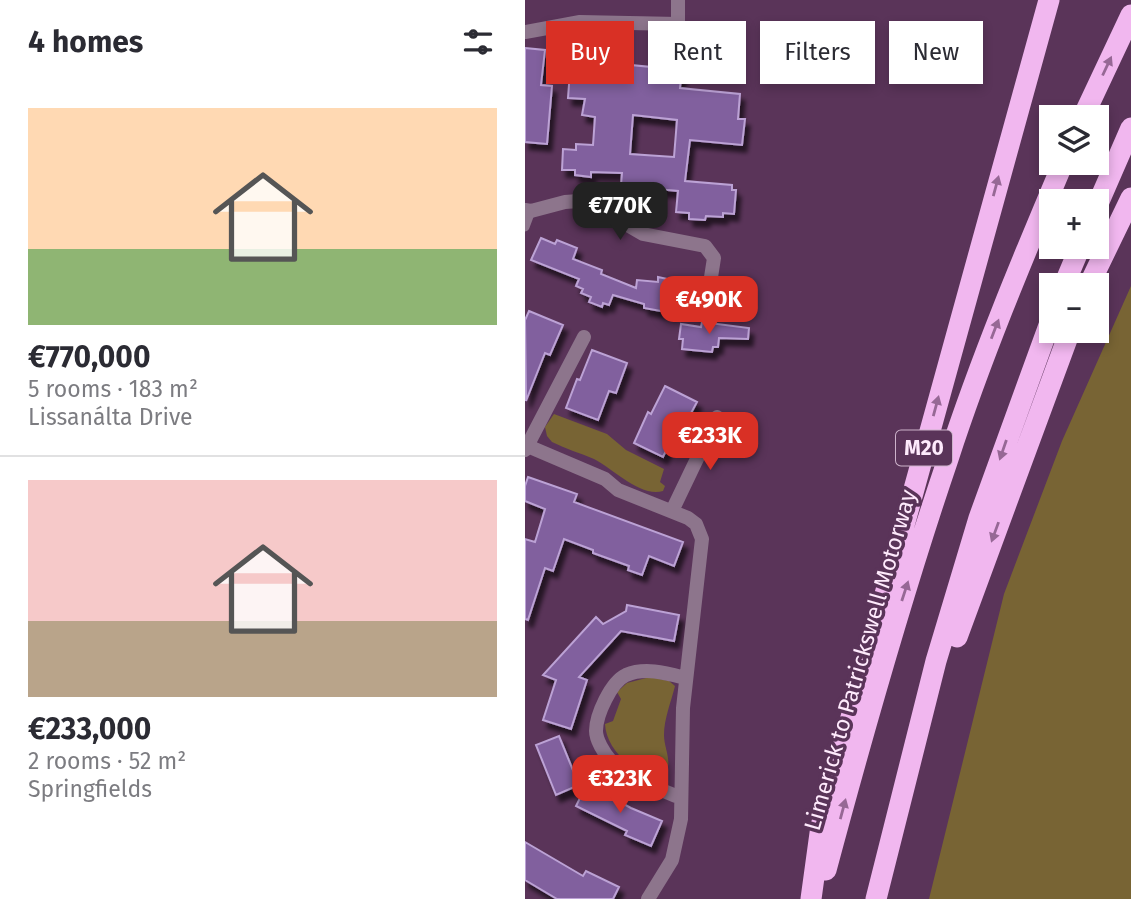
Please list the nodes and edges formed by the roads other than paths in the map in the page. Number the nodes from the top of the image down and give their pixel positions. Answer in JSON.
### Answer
{"nodes":[{"id":1,"x":678,"y":0,"type":"edge"},
{"id":2,"x":1049,"y":0,"type":"edge"},
{"id":3,"x":1131,"y":15,"type":"edge"},
{"id":4,"x":678,"y":21,"type":"edge"},
{"id":5,"x":648,"y":23,"type":"edge"},
{"id":6,"x":525,"y":33,"type":"edge"},
{"id":7,"x":1089,"y":105,"type":"edge"},
{"id":8,"x":1131,"y":128,"type":"edge"},
{"id":9,"x":1058,"y":175,"type":"edge"},
{"id":10,"x":1104,"y":189,"type":"edge"},
{"id":11,"x":1131,"y":198,"type":"edge"},
{"id":12,"x":528,"y":211,"type":"edge"},
{"id":13,"x":525,"y":227,"type":"edge"},
{"id":14,"x":1095,"y":273,"type":"edge"},
{"id":15,"x":709,"y":290,"type":"dead end"},
{"id":16,"x":585,"y":337,"type":"dead end"},
{"id":17,"x":1043,"y":343,"type":"edge"},
{"id":18,"x":1065,"y":343,"type":"edge"},
{"id":19,"x":717,"y":417,"type":"dead end"},
{"id":20,"x":526,"y":447,"type":"edge"},
{"id":21,"x":672,"y":511,"type":"junction"},
{"id":22,"x":685,"y":678,"type":"junction"},
{"id":23,"x":681,"y":798,"type":"junction"},
{"id":24,"x":648,"y":899,"type":"edge"},
{"id":25,"x":811,"y":899,"type":"edge"},
{"id":26,"x":819,"y":899,"type":"edge"},
{"id":27,"x":876,"y":899,"type":"edge"}],
"edges":[{"from":1,"to":4,"type":"street"},
{"from":25,"to":2,"type":"highway","number":"M20","one_way":true},
{"from":7,"to":3,"type":"highway","one_way":true},
{"from":5,"to":6,"type":"street"},
{"from":8,"to":10,"type":"highway"},
{"from":26,"to":9,"type":"highway","name":"Limerick to Patrickswell Motorway","number":"M20","one_way":true},
{"from":11,"to":14,"type":"highway"},
{"from":12,"to":13,"type":"lane"},
{"from":12,"to":15,"type":"street"},
{"from":16,"to":20,"type":"street"},
{"from":17,"to":27,"type":"highway","one_way":true},
{"from":18,"to":27,"type":"highway","one_way":true},
{"from":19,"to":21,"type":"street"},
{"from":20,"to":21,"type":"street"},
{"from":21,"to":22,"type":"street"},
{"from":22,"to":23,"type":"street"},
{"from":22,"to":23,"type":"street"},
{"from":23,"to":24,"type":"street"}]}
